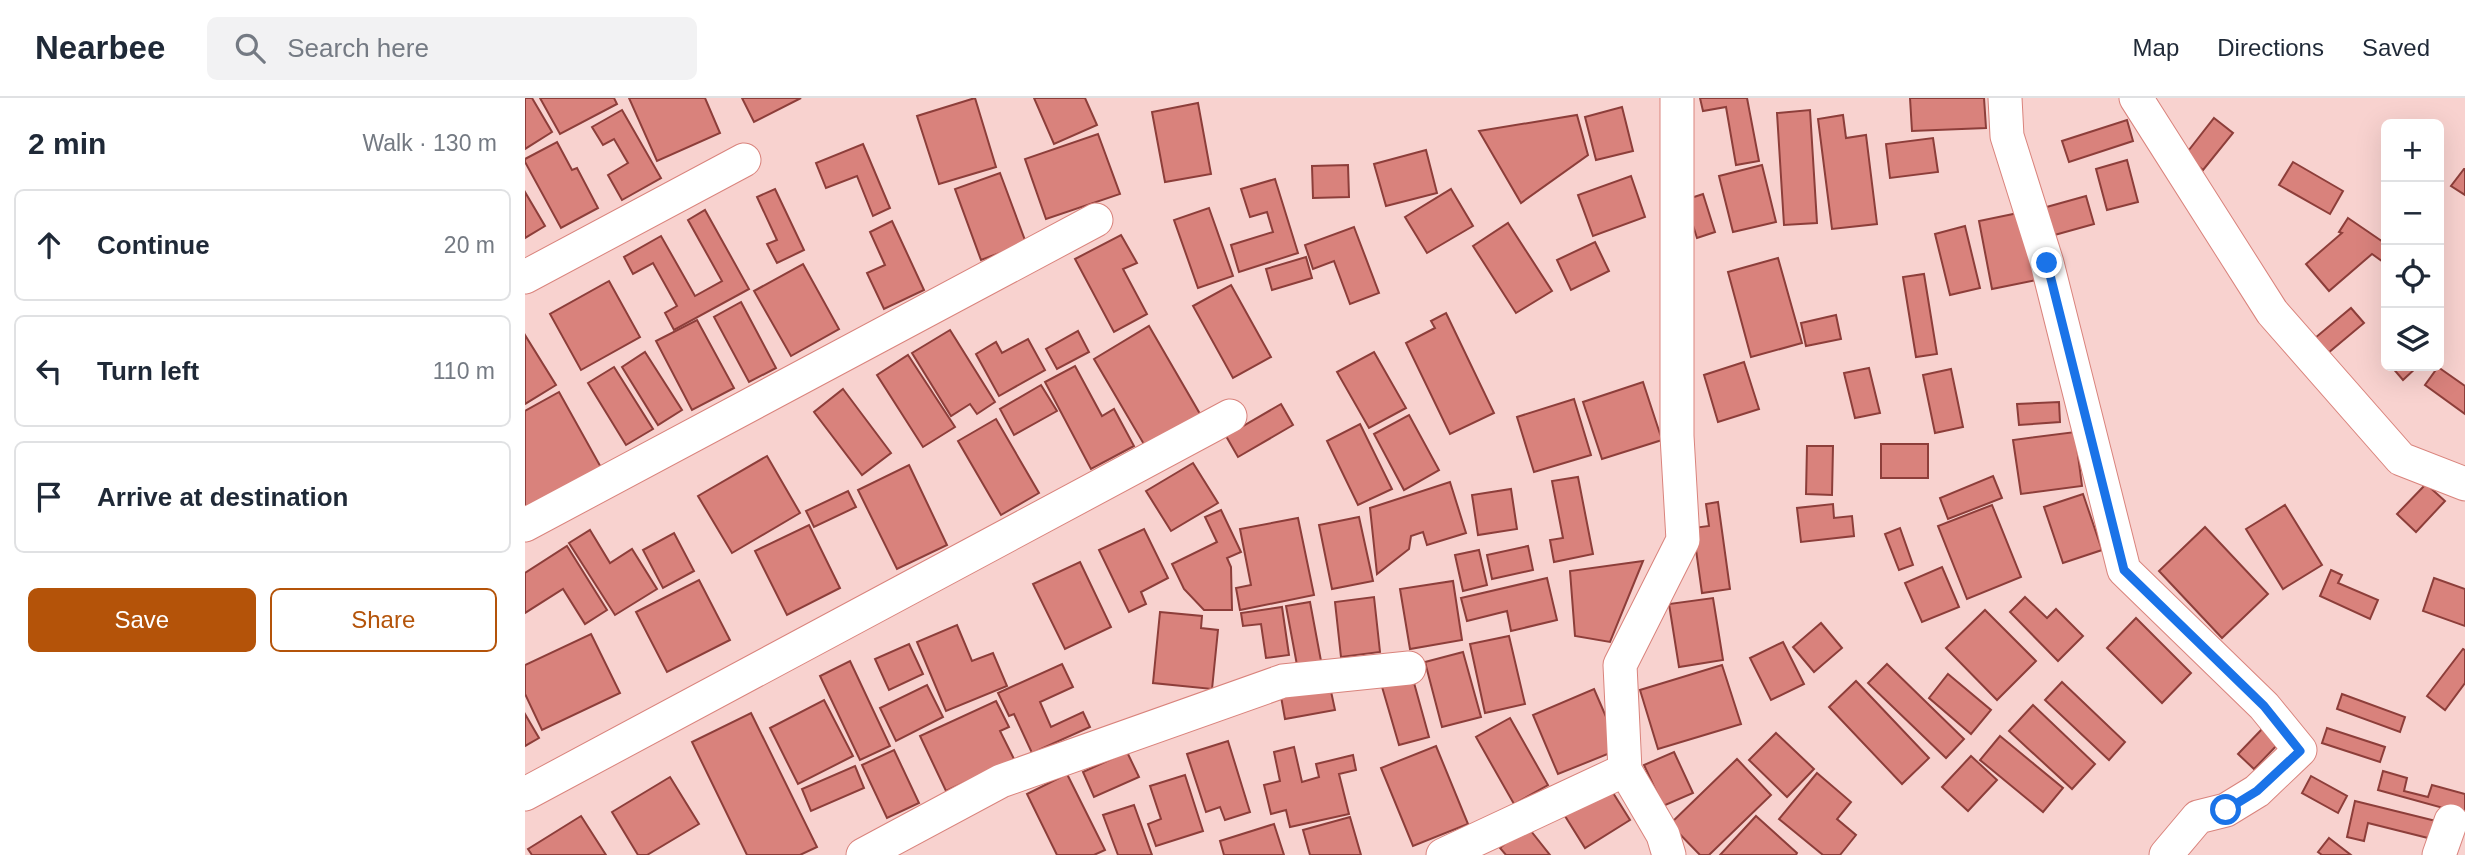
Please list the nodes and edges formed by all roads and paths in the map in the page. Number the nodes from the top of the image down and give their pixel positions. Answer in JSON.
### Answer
{"nodes":[{"id":1,"x":1677,"y":98,"type":"edge"},
{"id":2,"x":2005,"y":98,"type":"edge"},
{"id":3,"x":2136,"y":98,"type":"edge"},
{"id":4,"x":744,"y":160,"type":"dead end"},
{"id":5,"x":1096,"y":220,"type":"dead end"},
{"id":6,"x":525,"y":277,"type":"edge"},
{"id":7,"x":1230,"y":416,"type":"dead end"},
{"id":8,"x":2465,"y":484,"type":"edge"},
{"id":9,"x":525,"y":525,"type":"edge"},
{"id":10,"x":1409,"y":668,"type":"dead end"},
{"id":11,"x":1625,"y":769,"type":"junction"},
{"id":12,"x":525,"y":794,"type":"edge"},
{"id":13,"x":2451,"y":821,"type":"dead end"},
{"id":14,"x":863,"y":855,"type":"edge"},
{"id":15,"x":1443,"y":855,"type":"edge"},
{"id":16,"x":1669,"y":855,"type":"edge"},
{"id":17,"x":2166,"y":855,"type":"edge"},
{"id":18,"x":2439,"y":855,"type":"edge"}],
"edges":[{"from":1,"to":11,"type":"street"},
{"from":2,"to":17,"type":"street"},
{"from":3,"to":8,"type":"street"},
{"from":4,"to":6,"type":"street"},
{"from":5,"to":9,"type":"street"},
{"from":7,"to":12,"type":"street"},
{"from":10,"to":14,"type":"street"},
{"from":11,"to":15,"type":"street"},
{"from":11,"to":16,"type":"street"},
{"from":13,"to":18,"type":"street"}]}
